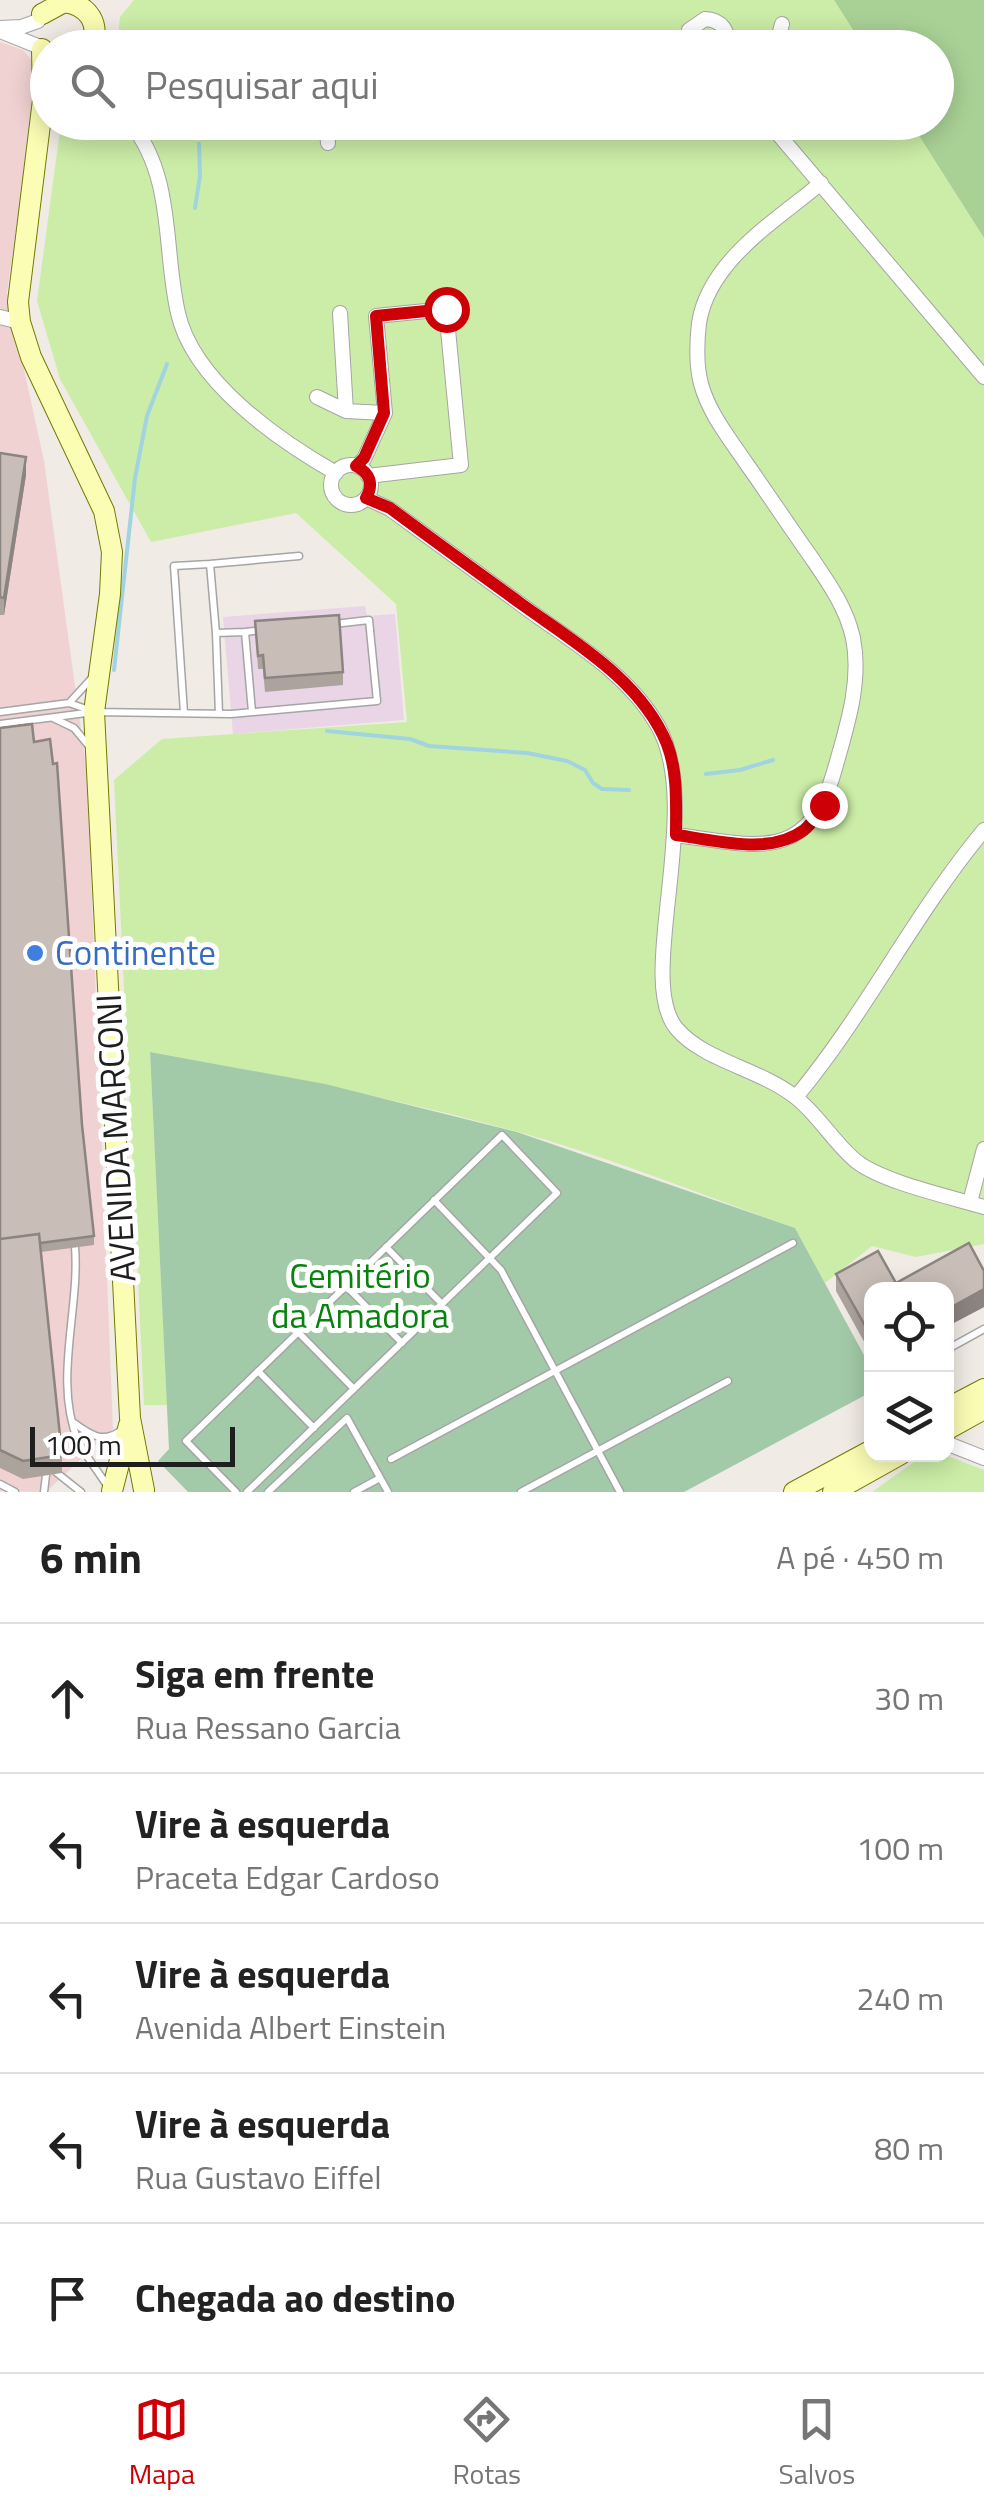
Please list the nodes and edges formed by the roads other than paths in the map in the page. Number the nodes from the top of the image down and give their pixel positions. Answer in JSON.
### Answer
{"nodes":[{"id":1,"x":95,"y":9,"type":"edge"},
{"id":2,"x":42,"y":12,"type":"edge"},
{"id":3,"x":782,"y":24,"type":"dead end"},
{"id":4,"x":0,"y":29,"type":"edge"},
{"id":5,"x":689,"y":30,"type":"edge"},
{"id":6,"x":726,"y":30,"type":"edge"},
{"id":7,"x":780,"y":30,"type":"edge"},
{"id":8,"x":30,"y":44,"type":"edge"},
{"id":9,"x":39,"y":140,"type":"edge"},
{"id":10,"x":142,"y":140,"type":"edge"},
{"id":11,"x":328,"y":140,"type":"edge"},
{"id":12,"x":784,"y":140,"type":"edge"},
{"id":13,"x":328,"y":144,"type":"dead end"},
{"id":14,"x":821,"y":182,"type":"junction"},
{"id":15,"x":340,"y":313,"type":"dead end"},
{"id":16,"x":10,"y":320,"type":"edge"},
{"id":17,"x":984,"y":378,"type":"edge"},
{"id":18,"x":317,"y":397,"type":"dead end"},
{"id":19,"x":346,"y":411,"type":"junction"},
{"id":20,"x":384,"y":413,"type":"junction"},
{"id":21,"x":362,"y":471,"type":"junction"},
{"id":22,"x":336,"y":472,"type":"junction"},
{"id":23,"x":366,"y":498,"type":"junction"},
{"id":24,"x":299,"y":556,"type":"dead end"},
{"id":25,"x":210,"y":564,"type":"junction"},
{"id":26,"x":316,"y":625,"type":"edge"},
{"id":27,"x":280,"y":628,"type":"edge"},
{"id":28,"x":245,"y":632,"type":"junction"},
{"id":29,"x":216,"y":633,"type":"junction"},
{"id":30,"x":98,"y":668,"type":"junction"},
{"id":31,"x":68,"y":703,"type":"junction"},
{"id":32,"x":0,"y":712,"type":"edge"},
{"id":33,"x":94,"y":712,"type":"junction"},
{"id":34,"x":184,"y":712,"type":"junction"},
{"id":35,"x":252,"y":712,"type":"junction"},
{"id":36,"x":218,"y":714,"type":"junction"},
{"id":37,"x":52,"y":718,"type":"junction"},
{"id":38,"x":0,"y":724,"type":"edge"},
{"id":39,"x":96,"y":762,"type":"junction"},
{"id":40,"x":984,"y":830,"type":"edge"},
{"id":41,"x":676,"y":835,"type":"junction"},
{"id":42,"x":796,"y":1097,"type":"junction"},
{"id":43,"x":984,"y":1149,"type":"edge"},
{"id":44,"x":434,"y":1200,"type":"junction"},
{"id":45,"x":977,"y":1204,"type":"edge"},
{"id":46,"x":793,"y":1243,"type":"dead end"},
{"id":47,"x":75,"y":1247,"type":"edge"},
{"id":48,"x":386,"y":1247,"type":"junction"},
{"id":49,"x":490,"y":1258,"type":"junction"},
{"id":50,"x":346,"y":1286,"type":"junction"},
{"id":51,"x":442,"y":1304,"type":"junction"},
{"id":52,"x":984,"y":1329,"type":"edge"},
{"id":53,"x":298,"y":1332,"type":"junction"},
{"id":54,"x":402,"y":1343,"type":"junction"},
{"id":55,"x":954,"y":1346,"type":"edge"},
{"id":56,"x":554,"y":1369,"type":"junction"},
{"id":57,"x":258,"y":1371,"type":"junction"},
{"id":58,"x":728,"y":1380,"type":"dead end"},
{"id":59,"x":354,"y":1389,"type":"junction"},
{"id":60,"x":984,"y":1389,"type":"edge"},
{"id":61,"x":954,"y":1405,"type":"edge"},
{"id":62,"x":984,"y":1409,"type":"edge"},
{"id":63,"x":130,"y":1418,"type":"junction"},
{"id":64,"x":74,"y":1424,"type":"junction"},
{"id":65,"x":954,"y":1426,"type":"edge"},
{"id":66,"x":314,"y":1428,"type":"junction"},
{"id":67,"x":954,"y":1446,"type":"edge"},
{"id":68,"x":598,"y":1451,"type":"junction"},
{"id":69,"x":864,"y":1454,"type":"edge"},
{"id":70,"x":984,"y":1458,"type":"edge"},
{"id":71,"x":391,"y":1459,"type":"dead end"},
{"id":72,"x":887,"y":1462,"type":"edge"},
{"id":73,"x":57,"y":1473,"type":"edge"},
{"id":74,"x":46,"y":1474,"type":"edge"},
{"id":75,"x":380,"y":1478,"type":"junction"},
{"id":76,"x":0,"y":1484,"type":"edge"},
{"id":77,"x":145,"y":1491,"type":"edge"},
{"id":78,"x":15,"y":1492,"type":"edge"},
{"id":79,"x":44,"y":1492,"type":"edge"},
{"id":80,"x":80,"y":1492,"type":"edge"},
{"id":81,"x":111,"y":1492,"type":"edge"},
{"id":82,"x":236,"y":1492,"type":"edge"},
{"id":83,"x":247,"y":1492,"type":"edge"},
{"id":84,"x":268,"y":1492,"type":"edge"},
{"id":85,"x":354,"y":1492,"type":"edge"},
{"id":86,"x":388,"y":1492,"type":"edge"},
{"id":87,"x":521,"y":1492,"type":"edge"},
{"id":88,"x":620,"y":1492,"type":"edge"},
{"id":89,"x":794,"y":1492,"type":"edge"},
{"id":90,"x":833,"y":1492,"type":"edge"}],
"edges":[{"from":1,"to":2,"type":"street"},
{"from":2,"to":4,"type":"street"},
{"from":3,"to":7,"type":"street"},
{"from":4,"to":8,"type":"street"},
{"from":5,"to":6,"type":"street"},
{"from":9,"to":16,"type":"street","name":"AVENIDA MARCONI"},
{"from":10,"to":22,"type":"street"},
{"from":11,"to":13,"type":"street"},
{"from":12,"to":14,"type":"street"},
{"from":14,"to":17,"type":"street"},
{"from":14,"to":41,"type":"street"},
{"from":15,"to":19,"type":"street"},
{"from":16,"to":30,"type":"street","name":"AVENIDA MARCONI"},
{"from":18,"to":19,"type":"street"},
{"from":19,"to":20,"type":"street"},
{"from":20,"to":21,"type":"street"},
{"from":20,"to":21,"type":"street"},
{"from":21,"to":22,"type":"street"},
{"from":21,"to":23,"type":"street"},
{"from":22,"to":23,"type":"street"},
{"from":23,"to":41,"type":"street"},
{"from":24,"to":25,"type":"lane"},
{"from":25,"to":29,"type":"lane"},
{"from":25,"to":34,"type":"lane"},
{"from":26,"to":35,"type":"lane"},
{"from":27,"to":28,"type":"lane"},
{"from":28,"to":29,"type":"lane"},
{"from":28,"to":35,"type":"lane"},
{"from":29,"to":36,"type":"lane"},
{"from":30,"to":31,"type":"lane"},
{"from":30,"to":33,"type":"street","name":"AVENIDA MARCONI"},
{"from":31,"to":32,"type":"lane"},
{"from":31,"to":33,"type":"lane"},
{"from":33,"to":34,"type":"lane"},
{"from":33,"to":37,"type":"lane"},
{"from":33,"to":39,"type":"street","name":"AVENIDA MARCONI"},
{"from":34,"to":36,"type":"lane"},
{"from":35,"to":36,"type":"lane"},
{"from":37,"to":38,"type":"lane"},
{"from":37,"to":39,"type":"lane"},
{"from":39,"to":63,"type":"street","name":"AVENIDA MARCONI"},
{"from":40,"to":42,"type":"street"},
{"from":41,"to":42,"type":"street"},
{"from":42,"to":45,"type":"street"},
{"from":43,"to":45,"type":"street"},
{"from":44,"to":48,"type":"lane"},
{"from":44,"to":49,"type":"lane"},
{"from":44,"to":49,"type":"lane"},
{"from":46,"to":56,"type":"lane"},
{"from":47,"to":64,"type":"lane"},
{"from":48,"to":50,"type":"lane"},
{"from":48,"to":51,"type":"lane"},
{"from":49,"to":51,"type":"lane"},
{"from":49,"to":56,"type":"lane"},
{"from":50,"to":53,"type":"lane"},
{"from":50,"to":54,"type":"lane"},
{"from":51,"to":54,"type":"lane"},
{"from":52,"to":55,"type":"lane"},
{"from":53,"to":57,"type":"lane"},
{"from":53,"to":59,"type":"lane"},
{"from":54,"to":59,"type":"lane"},
{"from":56,"to":68,"type":"lane"},
{"from":56,"to":71,"type":"lane"},
{"from":57,"to":66,"type":"lane"},
{"from":57,"to":82,"type":"lane"},
{"from":58,"to":68,"type":"lane"},
{"from":59,"to":66,"type":"lane"},
{"from":60,"to":61,"type":"street"},
{"from":62,"to":65,"type":"street"},
{"from":63,"to":64,"type":"lane"},
{"from":63,"to":77,"type":"street","name":"AVENIDA MARCONI"},
{"from":63,"to":81,"type":"street","name":"AVENIDA MARCONI"},
{"from":64,"to":81,"type":"lane"},
{"from":66,"to":83,"type":"lane"},
{"from":67,"to":70,"type":"street"},
{"from":68,"to":87,"type":"lane"},
{"from":68,"to":88,"type":"lane"},
{"from":69,"to":89,"type":"street"},
{"from":72,"to":90,"type":"street"},
{"from":73,"to":80,"type":"lane"},
{"from":74,"to":79,"type":"lane"},
{"from":75,"to":84,"type":"lane"},
{"from":75,"to":85,"type":"lane"},
{"from":75,"to":86,"type":"lane"},
{"from":76,"to":78,"type":"lane"},
{"from":77,"to":81,"type":"street"}]}
